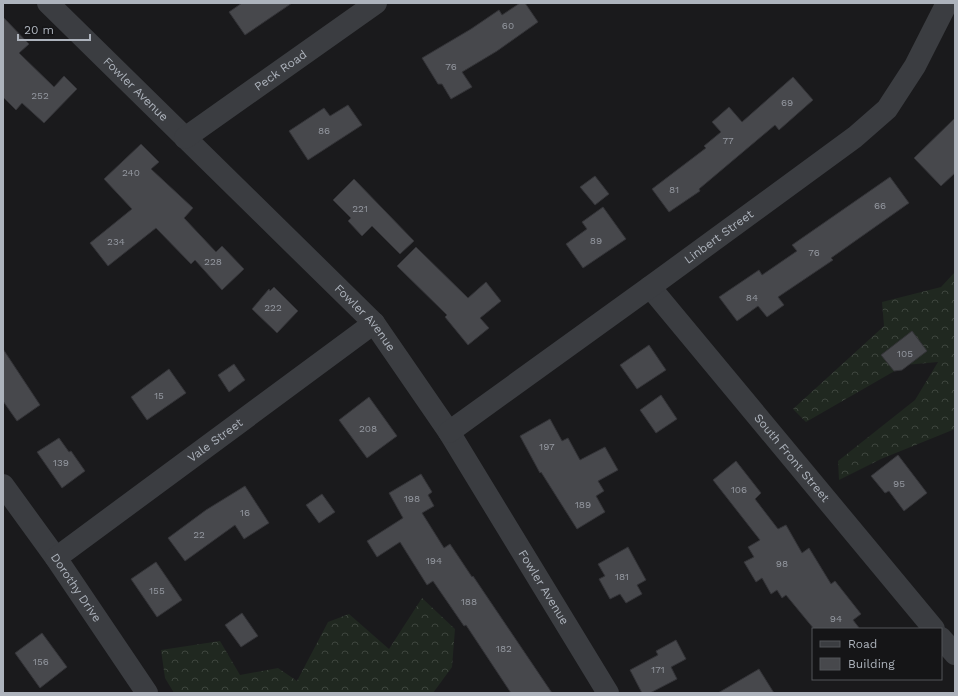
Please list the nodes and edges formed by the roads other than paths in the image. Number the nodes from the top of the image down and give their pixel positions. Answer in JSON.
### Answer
{"nodes":[{"id":1,"x":48,"y":3,"type":"edge"},
{"id":2,"x":376,"y":3,"type":"edge"},
{"id":3,"x":947,"y":3,"type":"edge"},
{"id":4,"x":186,"y":138,"type":"junction"},
{"id":5,"x":650,"y":287,"type":"junction"},
{"id":6,"x":374,"y":323,"type":"junction"},
{"id":7,"x":449,"y":432,"type":"junction"},
{"id":8,"x":3,"y":485,"type":"edge"},
{"id":9,"x":56,"y":558,"type":"junction"},
{"id":10,"x":933,"y":628,"type":"edge"},
{"id":11,"x":942,"y":639,"type":"edge"},
{"id":12,"x":955,"y":654,"type":"edge"},
{"id":13,"x":147,"y":693,"type":"edge"},
{"id":14,"x":608,"y":693,"type":"edge"}],
"edges":[{"from":1,"to":4,"type":"street","name":"Fowler Avenue"},
{"from":2,"to":4,"type":"street","name":"Peck Road"},
{"from":3,"to":5,"type":"street","name":"Linbert Street"},
{"from":4,"to":6,"type":"street","name":"Fowler Avenue"},
{"from":5,"to":7,"type":"street","name":"Linbert Street"},
{"from":5,"to":10,"type":"street","name":"South Front Street"},
{"from":6,"to":7,"type":"street","name":"Fowler Avenue"},
{"from":6,"to":9,"type":"street","name":"Vale Street"},
{"from":7,"to":14,"type":"street","name":"Fowler Avenue"},
{"from":8,"to":9,"type":"street","name":"Dorothy Drive"},
{"from":9,"to":13,"type":"street","name":"Dorothy Drive"},
{"from":11,"to":12,"type":"street"}]}
